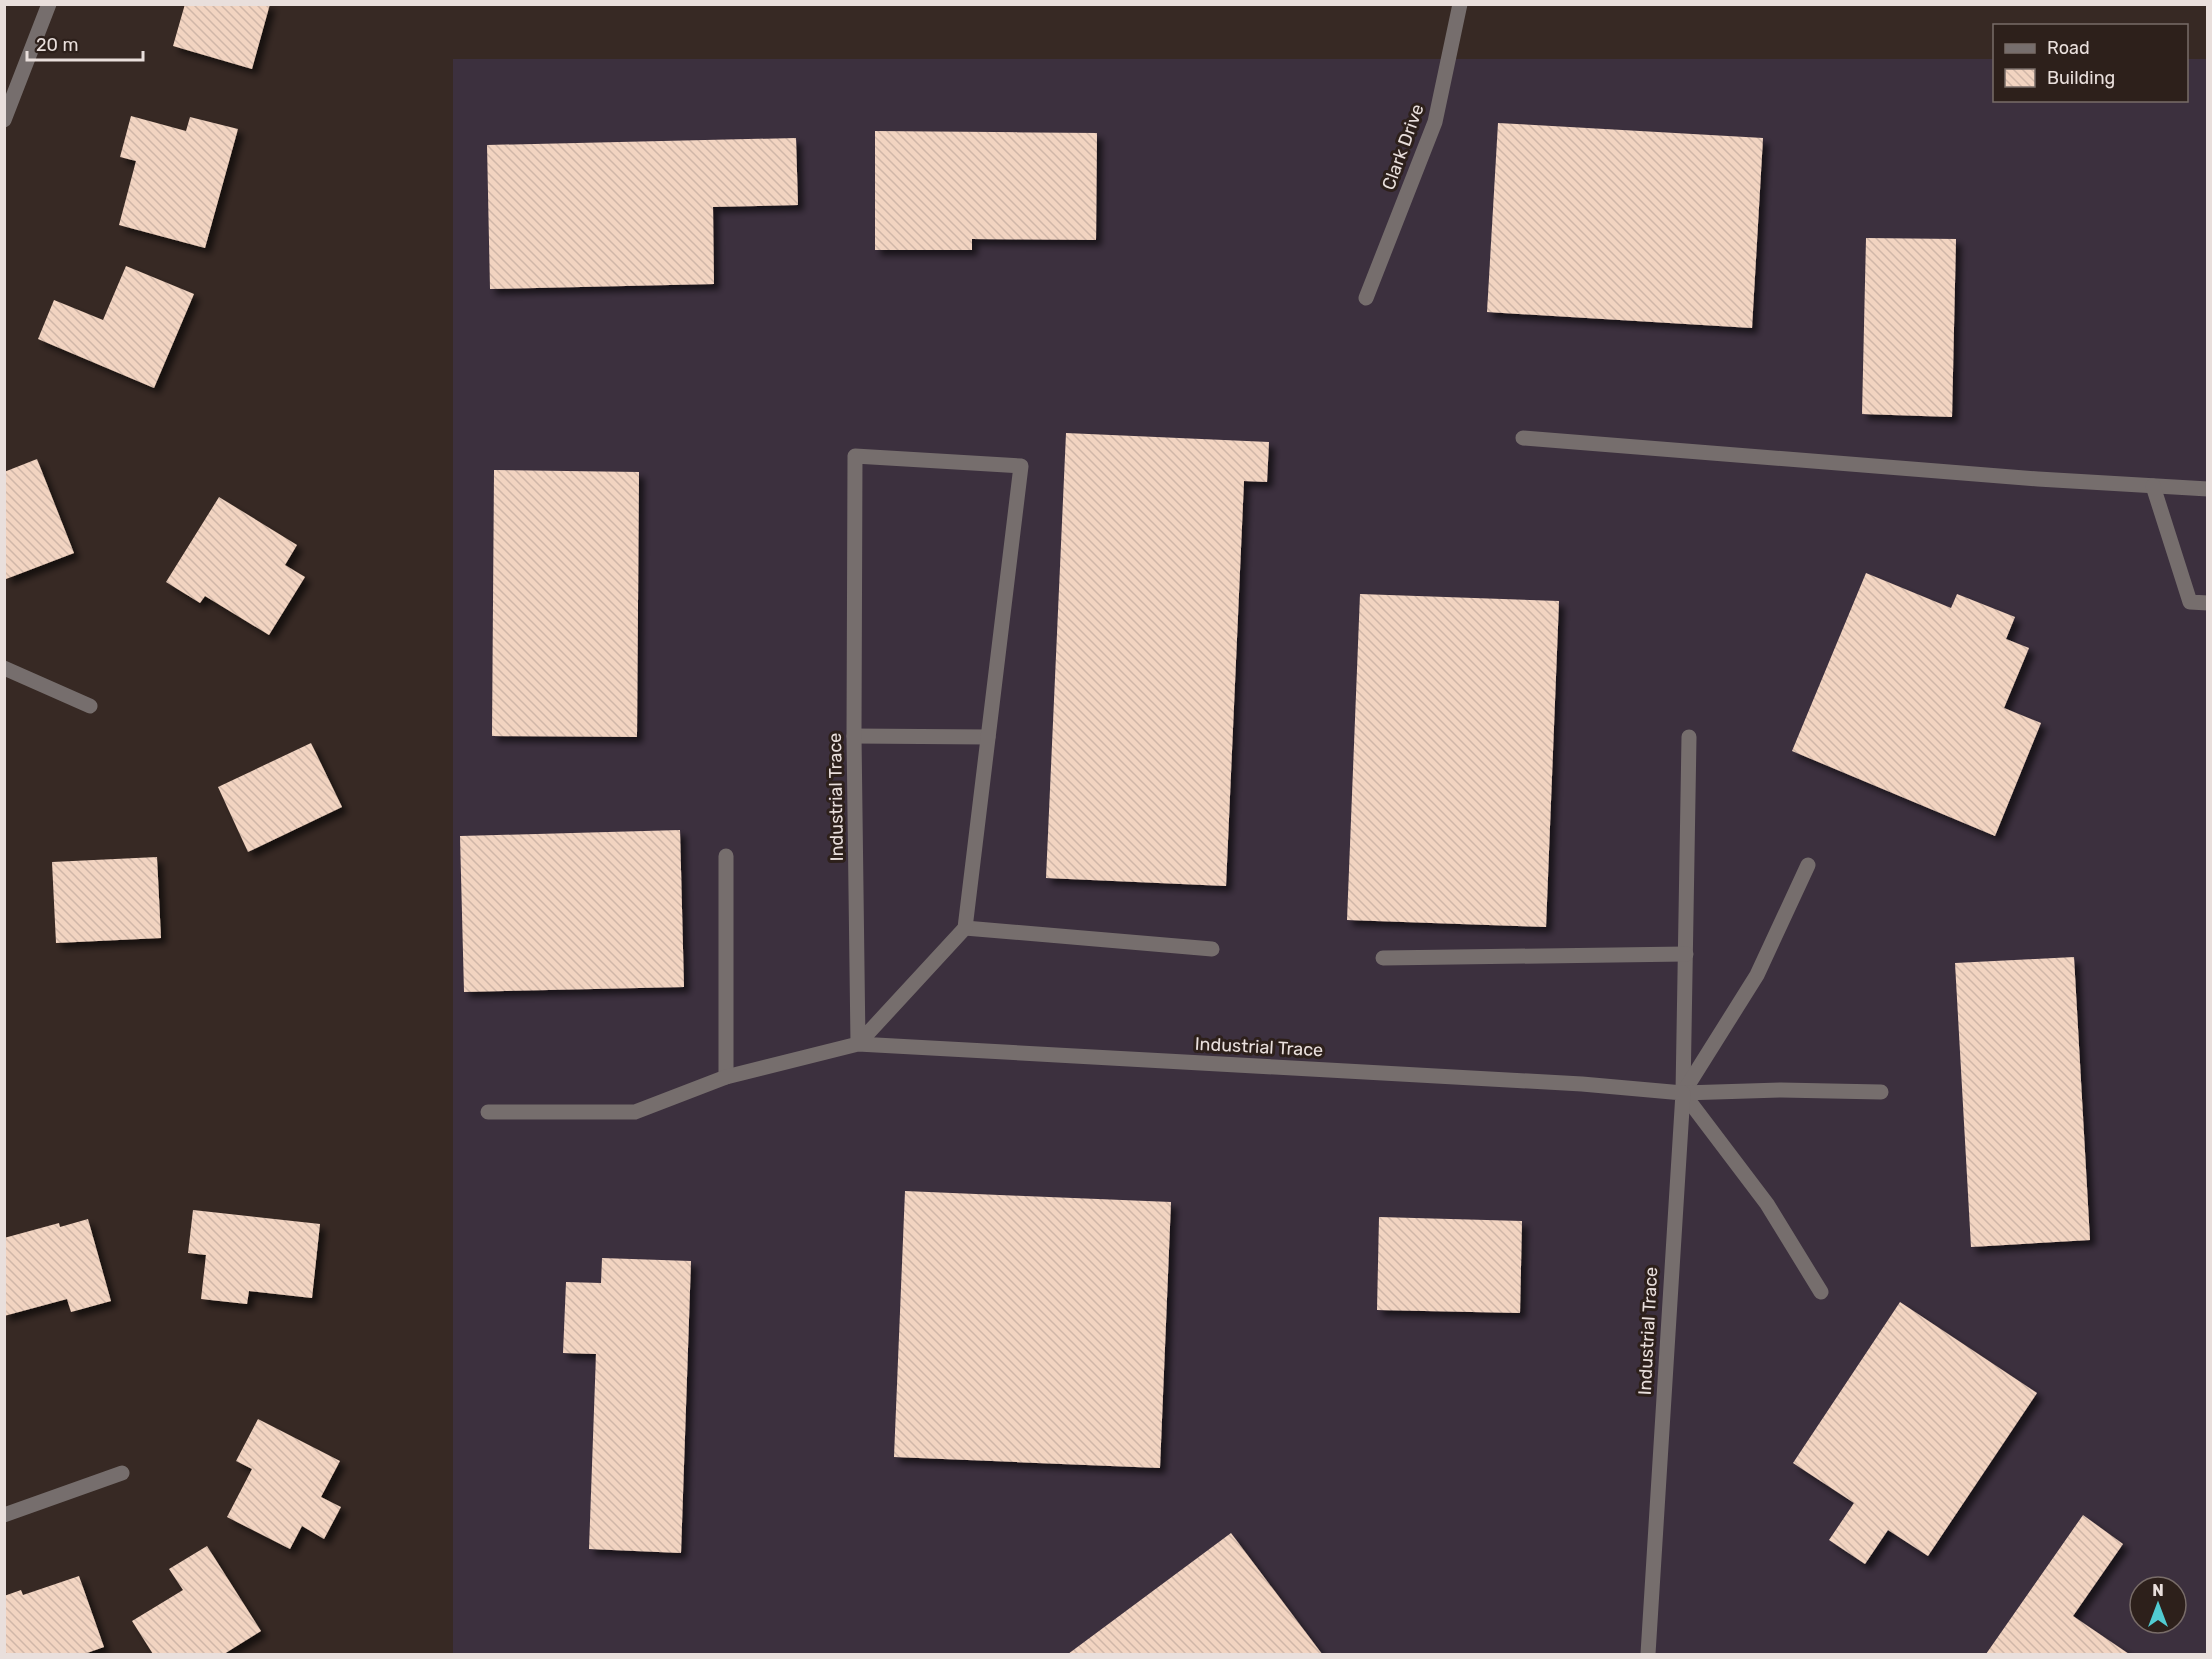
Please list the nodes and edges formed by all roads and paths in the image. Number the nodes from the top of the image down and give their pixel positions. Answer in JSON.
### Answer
{"nodes":[{"id":1,"x":49,"y":4,"type":"edge"},
{"id":2,"x":1460,"y":4,"type":"edge"},
{"id":3,"x":4,"y":120,"type":"edge"},
{"id":4,"x":1366,"y":298,"type":"dead end"},
{"id":5,"x":1523,"y":438,"type":"dead end"},
{"id":6,"x":2152,"y":486,"type":"junction"},
{"id":7,"x":2208,"y":489,"type":"edge"},
{"id":8,"x":2208,"y":603,"type":"edge"},
{"id":9,"x":4,"y":668,"type":"edge"},
{"id":10,"x":90,"y":706,"type":"dead end"},
{"id":11,"x":854,"y":736,"type":"junction"},
{"id":12,"x":988,"y":737,"type":"junction"},
{"id":13,"x":1689,"y":737,"type":"dead end"},
{"id":14,"x":726,"y":856,"type":"dead end"},
{"id":15,"x":1808,"y":865,"type":"dead end"},
{"id":16,"x":965,"y":928,"type":"junction"},
{"id":17,"x":1212,"y":949,"type":"dead end"},
{"id":18,"x":1686,"y":954,"type":"junction"},
{"id":19,"x":1383,"y":958,"type":"dead end"},
{"id":20,"x":858,"y":1044,"type":"junction"},
{"id":21,"x":726,"y":1077,"type":"junction"},
{"id":22,"x":1881,"y":1092,"type":"dead end"},
{"id":23,"x":1683,"y":1093,"type":"junction"},
{"id":24,"x":488,"y":1112,"type":"dead end"},
{"id":25,"x":1821,"y":1292,"type":"dead end"},
{"id":26,"x":122,"y":1473,"type":"dead end"},
{"id":27,"x":4,"y":1515,"type":"edge"},
{"id":28,"x":1647,"y":1654,"type":"edge"}],
"edges":[{"from":1,"to":3,"type":"street"},
{"from":2,"to":4,"type":"street","name":"Clark Drive"},
{"from":5,"to":6,"type":"street"},
{"from":6,"to":7,"type":"street"},
{"from":6,"to":8,"type":"street"},
{"from":9,"to":10,"type":"street"},
{"from":11,"to":12,"type":"street"},
{"from":11,"to":12,"type":"street","name":"Industrial Trace"},
{"from":11,"to":20,"type":"street","name":"Industrial Trace"},
{"from":12,"to":16,"type":"street"},
{"from":13,"to":18,"type":"street"},
{"from":14,"to":21,"type":"street"},
{"from":15,"to":23,"type":"street"},
{"from":16,"to":17,"type":"street"},
{"from":16,"to":20,"type":"street"},
{"from":18,"to":19,"type":"street"},
{"from":18,"to":23,"type":"street"},
{"from":20,"to":21,"type":"street"},
{"from":20,"to":23,"type":"street","name":"Industrial Trace"},
{"from":21,"to":24,"type":"street"},
{"from":22,"to":23,"type":"street"},
{"from":23,"to":25,"type":"street"},
{"from":23,"to":28,"type":"street","name":"Industrial Trace"},
{"from":26,"to":27,"type":"street"}]}
